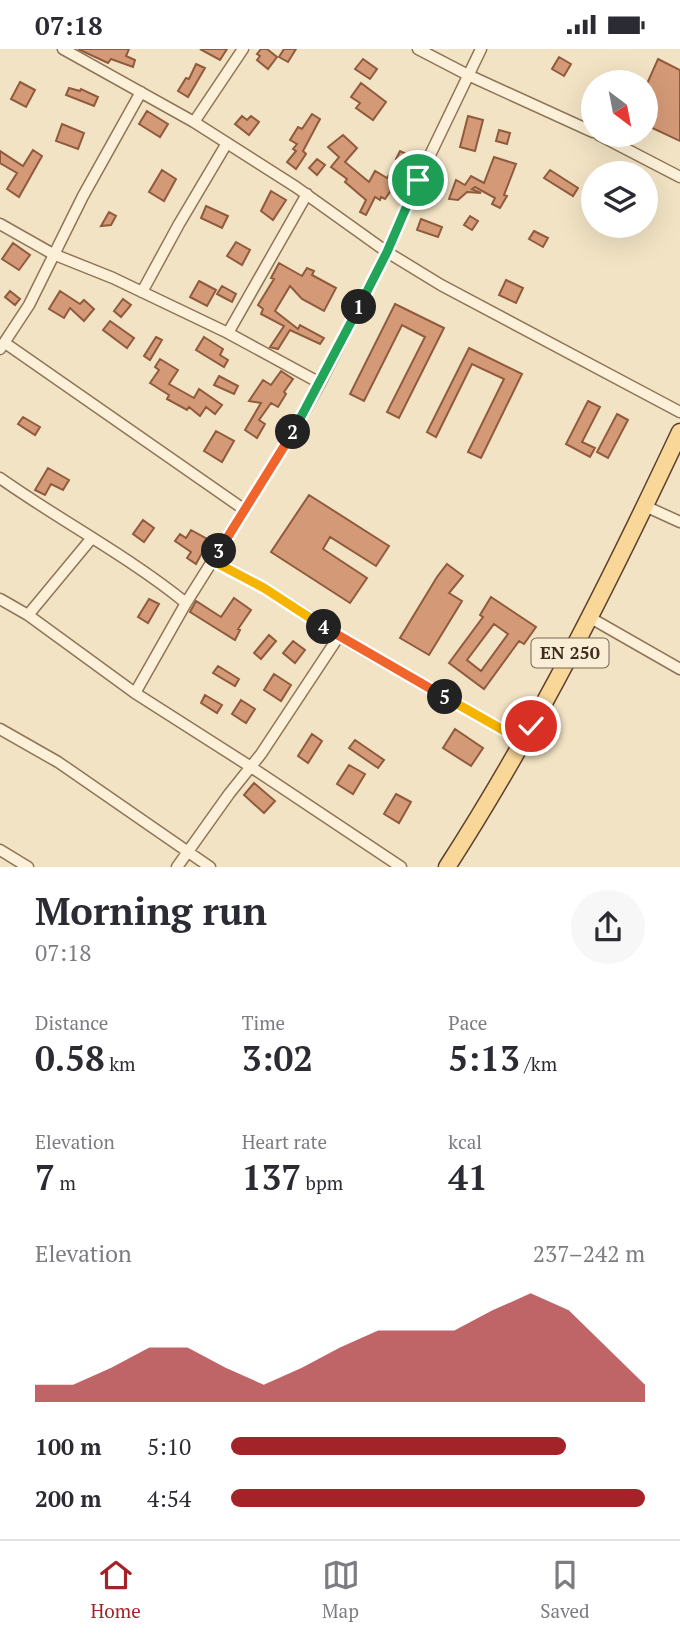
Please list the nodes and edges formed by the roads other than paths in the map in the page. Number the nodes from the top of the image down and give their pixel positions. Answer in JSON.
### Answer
{"nodes":[{"id":1,"x":63,"y":49,"type":"edge"},
{"id":2,"x":243,"y":49,"type":"edge"},
{"id":3,"x":418,"y":49,"type":"edge"},
{"id":4,"x":481,"y":49,"type":"edge"},
{"id":5,"x":468,"y":75,"type":"junction"},
{"id":6,"x":141,"y":92,"type":"junction"},
{"id":7,"x":194,"y":122,"type":"junction"},
{"id":8,"x":581,"y":127,"type":"edge"},
{"id":9,"x":227,"y":143,"type":"junction"},
{"id":10,"x":621,"y":147,"type":"edge"},
{"id":11,"x":680,"y":177,"type":"edge"},
{"id":12,"x":307,"y":194,"type":"junction"},
{"id":13,"x":0,"y":224,"type":"edge"},
{"id":14,"x":387,"y":252,"type":"junction"},
{"id":15,"x":53,"y":254,"type":"junction"},
{"id":16,"x":142,"y":292,"type":"junction"},
{"id":17,"x":228,"y":333,"type":"junction"},
{"id":18,"x":2,"y":346,"type":"edge"},
{"id":19,"x":320,"y":383,"type":"junction"},
{"id":20,"x":680,"y":412,"type":"edge"},
{"id":21,"x":680,"y":432,"type":"edge"},
{"id":22,"x":0,"y":478,"type":"edge"},
{"id":23,"x":645,"y":506,"type":"junction"},
{"id":24,"x":244,"y":510,"type":"junction"},
{"id":25,"x":680,"y":522,"type":"edge"},
{"id":26,"x":91,"y":539,"type":"junction"},
{"id":27,"x":213,"y":561,"type":"junction"},
{"id":28,"x":0,"y":599,"type":"edge"},
{"id":29,"x":186,"y":604,"type":"junction"},
{"id":30,"x":28,"y":615,"type":"junction"},
{"id":31,"x":589,"y":617,"type":"junction"},
{"id":32,"x":339,"y":636,"type":"junction"},
{"id":33,"x":680,"y":669,"type":"edge"},
{"id":34,"x":135,"y":693,"type":"junction"},
{"id":35,"x":0,"y":729,"type":"edge"},
{"id":36,"x":524,"y":742,"type":"junction"},
{"id":37,"x":251,"y":767,"type":"junction"},
{"id":38,"x":0,"y":850,"type":"edge"},
{"id":39,"x":187,"y":852,"type":"junction"},
{"id":40,"x":27,"y":867,"type":"edge"},
{"id":41,"x":177,"y":867,"type":"edge"},
{"id":42,"x":210,"y":867,"type":"edge"},
{"id":43,"x":401,"y":867,"type":"edge"},
{"id":44,"x":447,"y":867,"type":"edge"}],
"edges":[{"from":1,"to":6,"type":"street"},
{"from":2,"to":7,"type":"street"},
{"from":3,"to":5,"type":"street"},
{"from":4,"to":5,"type":"street"},
{"from":5,"to":8,"type":"street"},
{"from":5,"to":14,"type":"street"},
{"from":6,"to":7,"type":"street"},
{"from":6,"to":15,"type":"street"},
{"from":7,"to":9,"type":"street"},
{"from":9,"to":12,"type":"street"},
{"from":9,"to":16,"type":"street"},
{"from":10,"to":11,"type":"street"},
{"from":12,"to":14,"type":"street"},
{"from":12,"to":17,"type":"street"},
{"from":13,"to":15,"type":"street"},
{"from":14,"to":19,"type":"street"},
{"from":14,"to":20,"type":"street"},
{"from":15,"to":16,"type":"street"},
{"from":15,"to":18,"type":"street"},
{"from":16,"to":17,"type":"street"},
{"from":17,"to":19,"type":"street"},
{"from":18,"to":24,"type":"street"},
{"from":19,"to":24,"type":"street"},
{"from":21,"to":23,"type":"main road","number":"EN 250"},
{"from":22,"to":26,"type":"street"},
{"from":23,"to":25,"type":"street"},
{"from":23,"to":31,"type":"main road","number":"EN 250"},
{"from":24,"to":27,"type":"street"},
{"from":26,"to":29,"type":"street"},
{"from":26,"to":30,"type":"street"},
{"from":27,"to":29,"type":"street"},
{"from":27,"to":32,"type":"street"},
{"from":28,"to":30,"type":"street"},
{"from":29,"to":34,"type":"street"},
{"from":30,"to":34,"type":"street"},
{"from":31,"to":33,"type":"street"},
{"from":31,"to":36,"type":"main road","number":"EN 250"},
{"from":32,"to":36,"type":"street"},
{"from":32,"to":37,"type":"street"},
{"from":34,"to":37,"type":"street"},
{"from":35,"to":39,"type":"street"},
{"from":36,"to":44,"type":"main road","number":"EN 250"},
{"from":37,"to":39,"type":"street"},
{"from":37,"to":43,"type":"street"},
{"from":38,"to":40,"type":"street"},
{"from":39,"to":41,"type":"street"},
{"from":39,"to":42,"type":"street"}]}
